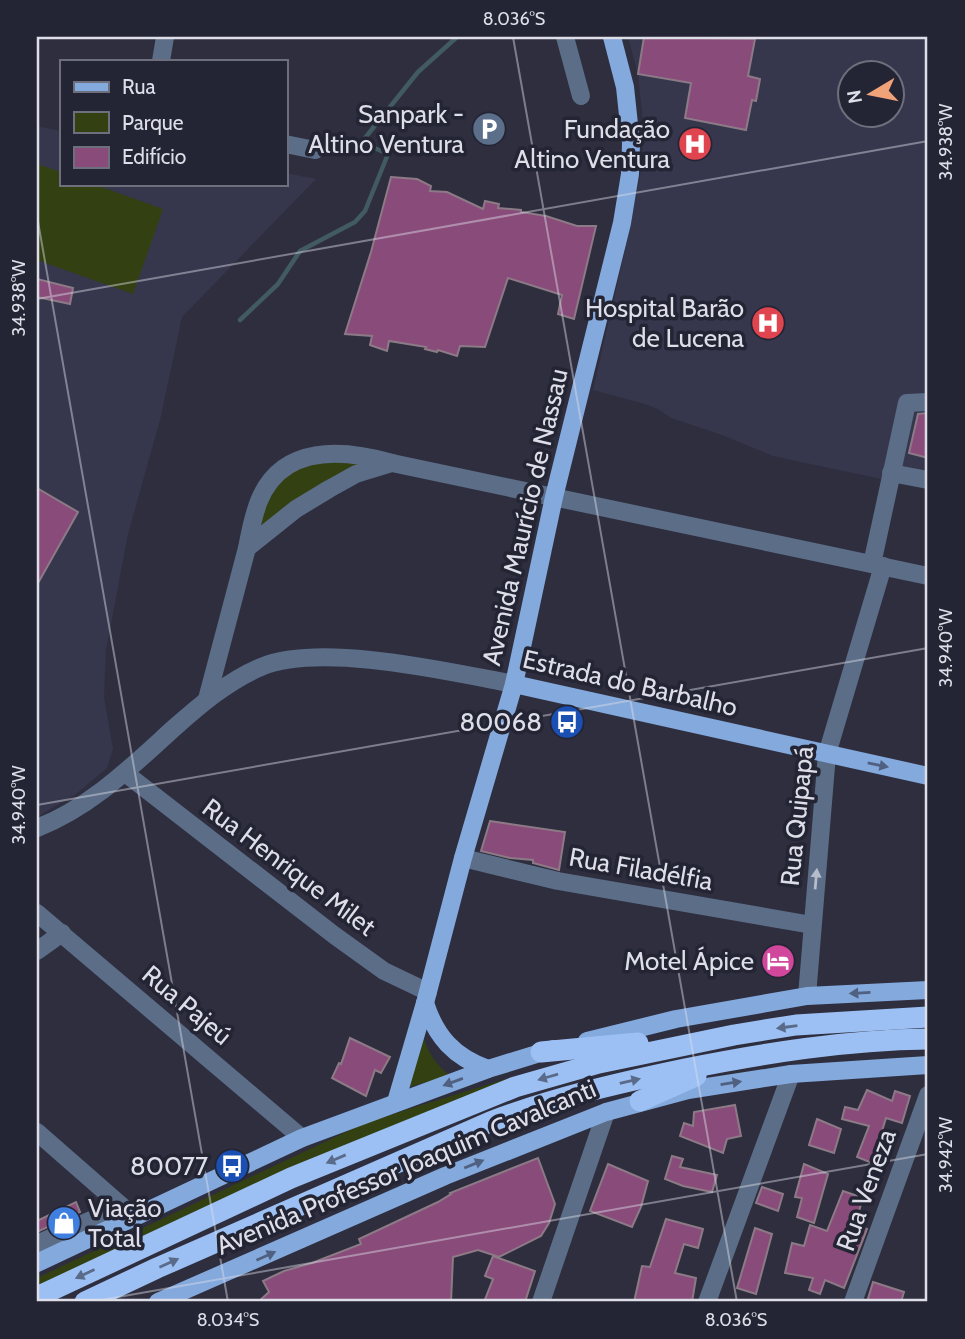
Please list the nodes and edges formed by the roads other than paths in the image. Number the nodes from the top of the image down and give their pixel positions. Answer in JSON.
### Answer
{"nodes":[{"id":1,"x":164,"y":37,"type":"edge"},
{"id":2,"x":565,"y":37,"type":"edge"},
{"id":3,"x":612,"y":37,"type":"edge"},
{"id":4,"x":161,"y":60,"type":"edge"},
{"id":5,"x":581,"y":96,"type":"dead end"},
{"id":6,"x":287,"y":144,"type":"edge"},
{"id":7,"x":315,"y":150,"type":"dead end"},
{"id":8,"x":928,"y":402,"type":"edge"},
{"id":9,"x":391,"y":463,"type":"junction"},
{"id":10,"x":891,"y":473,"type":"junction"},
{"id":11,"x":928,"y":480,"type":"edge"},
{"id":12,"x":554,"y":497,"type":"junction"},
{"id":13,"x":247,"y":548,"type":"junction"},
{"id":14,"x":877,"y":565,"type":"junction"},
{"id":15,"x":928,"y":576,"type":"edge"},
{"id":16,"x":514,"y":684,"type":"junction"},
{"id":17,"x":206,"y":699,"type":"junction"},
{"id":18,"x":827,"y":754,"type":"junction"},
{"id":19,"x":125,"y":773,"type":"junction"},
{"id":20,"x":928,"y":776,"type":"edge"},
{"id":21,"x":37,"y":828,"type":"edge"},
{"id":22,"x":463,"y":858,"type":"junction"},
{"id":23,"x":37,"y":913,"type":"edge"},
{"id":24,"x":812,"y":925,"type":"junction"},
{"id":25,"x":62,"y":933,"type":"junction"},
{"id":26,"x":37,"y":951,"type":"edge"},
{"id":27,"x":928,"y":990,"type":"edge"},
{"id":28,"x":807,"y":996,"type":"junction"},
{"id":29,"x":426,"y":997,"type":"junction"},
{"id":30,"x":928,"y":1017,"type":"edge"},
{"id":31,"x":734,"y":1035,"type":"junction"},
{"id":32,"x":928,"y":1040,"type":"edge"},
{"id":33,"x":541,"y":1052,"type":"junction"},
{"id":34,"x":726,"y":1061,"type":"junction"},
{"id":35,"x":928,"y":1065,"type":"edge"},
{"id":36,"x":488,"y":1069,"type":"junction"},
{"id":37,"x":791,"y":1074,"type":"junction"},
{"id":38,"x":928,"y":1095,"type":"edge"},
{"id":39,"x":640,"y":1101,"type":"junction"},
{"id":40,"x":396,"y":1102,"type":"junction"},
{"id":41,"x":606,"y":1112,"type":"junction"},
{"id":42,"x":37,"y":1132,"type":"edge"},
{"id":43,"x":302,"y":1138,"type":"junction"},
{"id":44,"x":132,"y":1217,"type":"junction"},
{"id":45,"x":37,"y":1244,"type":"edge"},
{"id":46,"x":37,"y":1263,"type":"edge"},
{"id":47,"x":37,"y":1297,"type":"edge"},
{"id":48,"x":85,"y":1302,"type":"edge"},
{"id":49,"x":158,"y":1302,"type":"edge"},
{"id":50,"x":541,"y":1302,"type":"edge"},
{"id":51,"x":707,"y":1302,"type":"edge"},
{"id":52,"x":853,"y":1302,"type":"edge"}],
"edges":[{"from":1,"to":4,"type":"street"},
{"from":2,"to":5,"type":"street"},
{"from":3,"to":12,"type":"main road","name":"Avenida Maurício de Nassau"},
{"from":6,"to":7,"type":"street"},
{"from":8,"to":10,"type":"street","name":"Rua Quipapá"},
{"from":9,"to":12,"type":"street"},
{"from":9,"to":13,"type":"street"},
{"from":9,"to":13,"type":"street"},
{"from":10,"to":11,"type":"street"},
{"from":10,"to":14,"type":"street","name":"Rua Quipapá"},
{"from":12,"to":14,"type":"street"},
{"from":12,"to":16,"type":"main road","name":"Avenida Maurício de Nassau"},
{"from":13,"to":17,"type":"street"},
{"from":14,"to":15,"type":"street"},
{"from":14,"to":18,"type":"street","name":"Rua Quipapá"},
{"from":16,"to":17,"type":"street","name":"Estrada do Barbalho"},
{"from":16,"to":18,"type":"main road","name":"Estrada do Barbalho"},
{"from":16,"to":22,"type":"main road","name":"Avenida Maurício de Nassau"},
{"from":17,"to":19,"type":"street","name":"Estrada do Barbalho"},
{"from":18,"to":20,"type":"main road","name":"Estrada do Barbalho","one_way":true},
{"from":24,"to":18,"type":"street","name":"Rua Quipapá","one_way":true},
{"from":19,"to":21,"type":"street","name":"Estrada do Barbalho"},
{"from":19,"to":29,"type":"street","name":"Rua Henrique Milet"},
{"from":22,"to":24,"type":"street","name":"Rua Filadélfia"},
{"from":22,"to":29,"type":"main road","name":"Avenida Maurício de Nassau"},
{"from":23,"to":25,"type":"street","name":"Rua Pajeú"},
{"from":24,"to":28,"type":"street","name":"Rua Quipapá"},
{"from":25,"to":26,"type":"street"},
{"from":25,"to":43,"type":"street","name":"Rua Pajeú"},
{"from":27,"to":28,"type":"main road","name":"Avenida Professor Joaquim Cavalcanti","one_way":true},
{"from":28,"to":33,"type":"main road","name":"Avenida Professor Joaquim Cavalcanti"},
{"from":29,"to":36,"type":"main road"},
{"from":29,"to":40,"type":"main road","name":"Avenida Maurício de Nassau"},
{"from":30,"to":31,"type":"highway","one_way":true},
{"from":31,"to":33,"type":"highway"},
{"from":31,"to":47,"type":"highway","name":"Avenida Professor Joaquim Cavalcanti","one_way":true},
{"from":32,"to":34,"type":"highway"},
{"from":33,"to":36,"type":"main road","name":"Avenida Professor Joaquim Cavalcanti"},
{"from":34,"to":39,"type":"highway"},
{"from":48,"to":34,"type":"highway","name":"Avenida Professor Joaquim Cavalcanti","one_way":true},
{"from":35,"to":37,"type":"main road","name":"Avenida Professor Joaquim Cavalcanti"},
{"from":36,"to":40,"type":"main road","name":"Avenida Professor Joaquim Cavalcanti","one_way":true},
{"from":39,"to":37,"type":"main road","name":"Avenida Professor Joaquim Cavalcanti","one_way":true},
{"from":37,"to":51,"type":"street"},
{"from":38,"to":52,"type":"street","name":"Rua Veneza"},
{"from":39,"to":41,"type":"main road","name":"Avenida Professor Joaquim Cavalcanti"},
{"from":40,"to":43,"type":"main road","name":"Avenida Professor Joaquim Cavalcanti"},
{"from":49,"to":41,"type":"main road","name":"Avenida Professor Joaquim Cavalcanti","one_way":true},
{"from":41,"to":50,"type":"street"},
{"from":42,"to":44,"type":"street"},
{"from":43,"to":44,"type":"main road","name":"Avenida Professor Joaquim Cavalcanti"},
{"from":44,"to":45,"type":"street"},
{"from":44,"to":46,"type":"main road","name":"Avenida Professor Joaquim Cavalcanti"}]}
